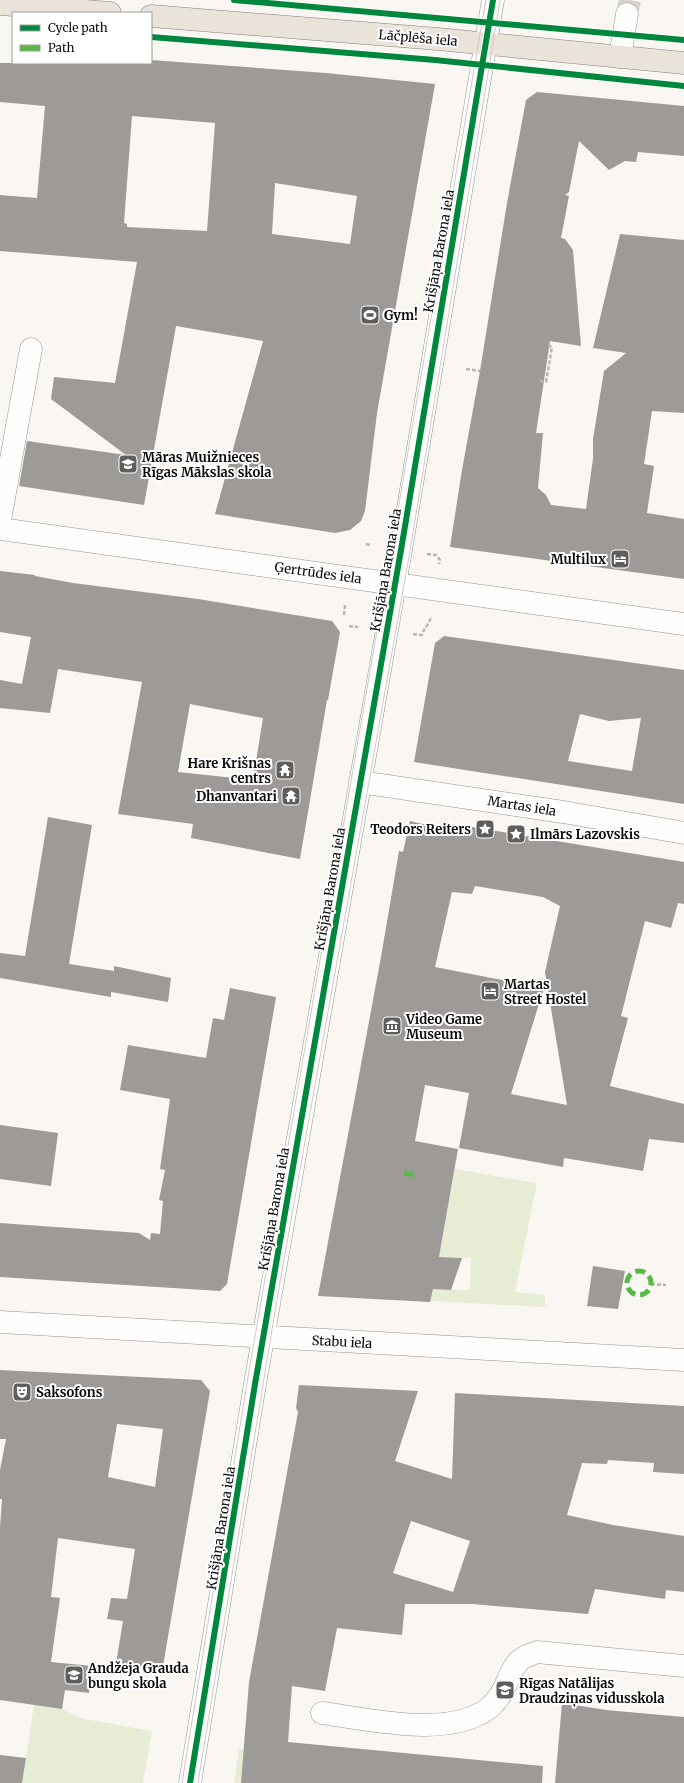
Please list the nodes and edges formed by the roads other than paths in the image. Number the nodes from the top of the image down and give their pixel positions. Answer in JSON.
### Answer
{"nodes":[{"id":1,"x":493,"y":0,"type":"edge"},
{"id":2,"x":0,"y":4,"type":"edge"},
{"id":3,"x":98,"y":12,"type":"edge"},
{"id":4,"x":628,"y":14,"type":"tunnel mouth"},
{"id":5,"x":152,"y":16,"type":"edge"},
{"id":6,"x":485,"y":44,"type":"junction"},
{"id":7,"x":620,"y":57,"type":"junction"},
{"id":8,"x":684,"y":63,"type":"edge"},
{"id":9,"x":31,"y":349,"type":"dead end"},
{"id":10,"x":0,"y":520,"type":"edge"},
{"id":11,"x":0,"y":529,"type":"edge"},
{"id":12,"x":395,"y":584,"type":"junction"},
{"id":13,"x":684,"y":624,"type":"edge"},
{"id":14,"x":360,"y":782,"type":"junction"},
{"id":15,"x":684,"y":833,"type":"edge"},
{"id":16,"x":0,"y":1322,"type":"edge"},
{"id":17,"x":264,"y":1335,"type":"junction"},
{"id":18,"x":684,"y":1360,"type":"edge"},
{"id":19,"x":684,"y":1666,"type":"edge"},
{"id":20,"x":322,"y":1713,"type":"dead end"},
{"id":21,"x":190,"y":1783,"type":"edge"}],
"edges":[{"from":1,"to":6,"type":"street","name":"Krišjāņa Barona iela"},
{"from":2,"to":3,"type":"main road"},
{"from":4,"to":7,"type":"street"},
{"from":5,"to":6,"type":"main road","name":"Lāčplēša iela"},
{"from":6,"to":7,"type":"main road","name":"Lāčplēša iela"},
{"from":6,"to":12,"type":"street","name":"Krišjāņa Barona iela"},
{"from":7,"to":8,"type":"main road","name":"Lāčplēša iela"},
{"from":9,"to":10,"type":"street"},
{"from":11,"to":12,"type":"street","name":"Ģertrūdes iela"},
{"from":12,"to":13,"type":"street","name":"Ģertrūdes iela"},
{"from":12,"to":14,"type":"street","name":"Krišjāņa Barona iela"},
{"from":14,"to":15,"type":"street","name":"Martas iela"},
{"from":14,"to":17,"type":"street","name":"Krišjāņa Barona iela"},
{"from":16,"to":17,"type":"street","name":"Stabu iela"},
{"from":17,"to":18,"type":"street","name":"Stabu iela"},
{"from":17,"to":21,"type":"street","name":"Krišjāņa Barona iela"},
{"from":19,"to":20,"type":"street"}]}
